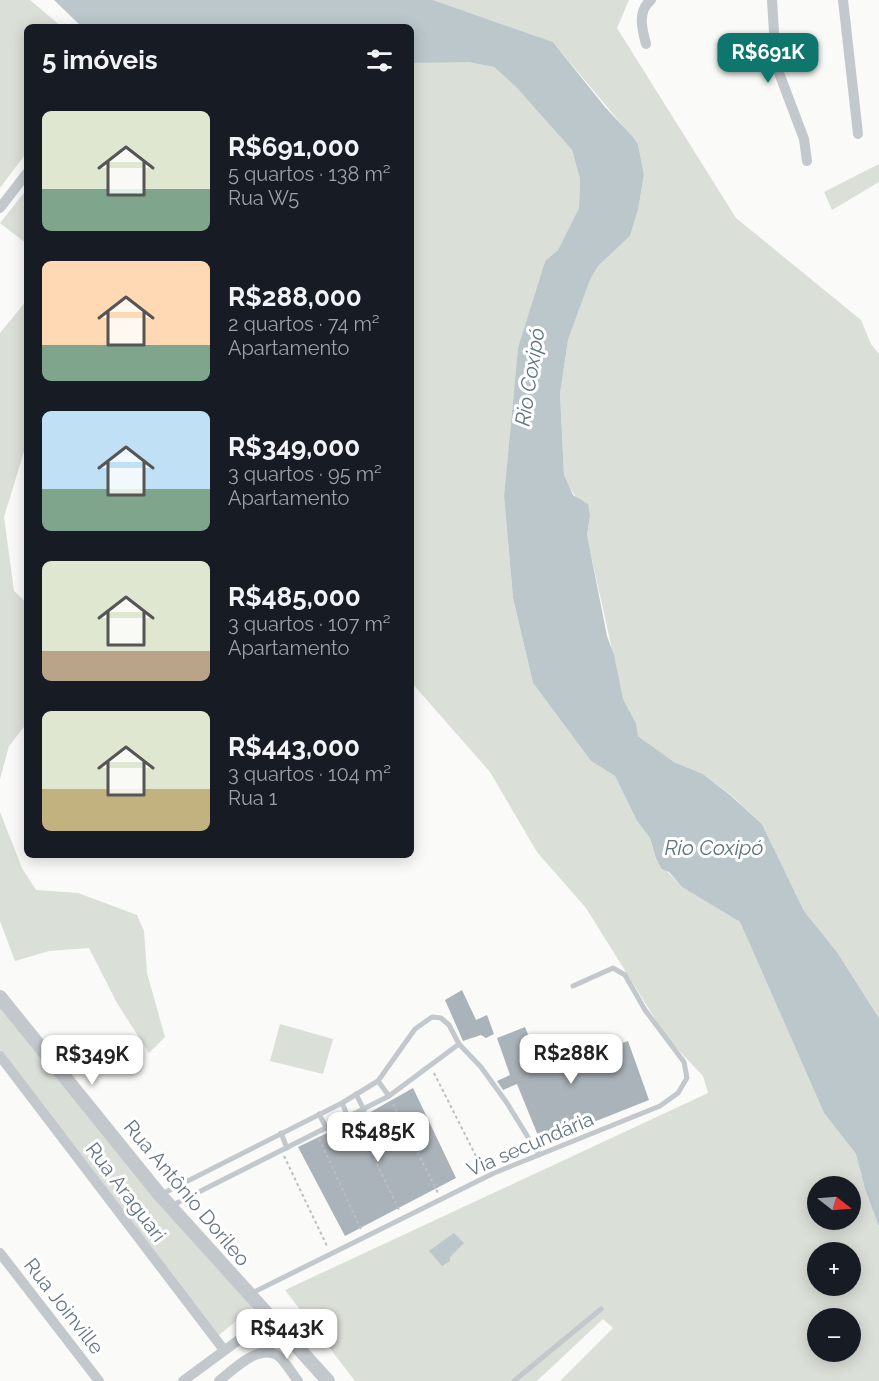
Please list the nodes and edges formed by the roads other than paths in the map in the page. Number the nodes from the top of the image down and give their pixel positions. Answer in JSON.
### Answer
{"nodes":[{"id":1,"x":651,"y":0,"type":"edge"},
{"id":2,"x":772,"y":0,"type":"edge"},
{"id":3,"x":843,"y":0,"type":"edge"},
{"id":4,"x":646,"y":44,"type":"dead end"},
{"id":5,"x":858,"y":134,"type":"dead end"},
{"id":6,"x":807,"y":161,"type":"dead end"},
{"id":7,"x":24,"y":177,"type":"edge"},
{"id":8,"x":0,"y":208,"type":"edge"},
{"id":9,"x":573,"y":986,"type":"dead end"},
{"id":10,"x":0,"y":997,"type":"edge"},
{"id":11,"x":459,"y":1044,"type":"junction"},
{"id":12,"x":0,"y":1056,"type":"edge"},
{"id":13,"x":378,"y":1081,"type":"junction"},
{"id":14,"x":356,"y":1094,"type":"junction"},
{"id":15,"x":389,"y":1096,"type":"junction"},
{"id":16,"x":342,"y":1103,"type":"junction"},
{"id":17,"x":364,"y":1110,"type":"junction"},
{"id":18,"x":319,"y":1114,"type":"junction"},
{"id":19,"x":351,"y":1116,"type":"junction"},
{"id":20,"x":303,"y":1123,"type":"junction"},
{"id":21,"x":327,"y":1129,"type":"junction"},
{"id":22,"x":281,"y":1133,"type":"junction"},
{"id":23,"x":314,"y":1135,"type":"junction"},
{"id":24,"x":262,"y":1143,"type":"junction"},
{"id":25,"x":285,"y":1150,"type":"junction"},
{"id":26,"x":539,"y":1155,"type":"junction"},
{"id":27,"x":269,"y":1157,"type":"junction"},
{"id":28,"x":215,"y":1167,"type":"junction"},
{"id":29,"x":222,"y":1180,"type":"junction"},
{"id":30,"x":160,"y":1195,"type":"junction"},
{"id":31,"x":170,"y":1206,"type":"junction"},
{"id":32,"x":0,"y":1253,"type":"edge"},
{"id":33,"x":249,"y":1295,"type":"junction"},
{"id":34,"x":601,"y":1309,"type":"dead end"},
{"id":35,"x":270,"y":1317,"type":"junction"},
{"id":36,"x":224,"y":1350,"type":"junction"},
{"id":37,"x":99,"y":1381,"type":"edge"},
{"id":38,"x":183,"y":1381,"type":"edge"},
{"id":39,"x":219,"y":1381,"type":"edge"},
{"id":40,"x":298,"y":1381,"type":"edge"},
{"id":41,"x":328,"y":1381,"type":"edge"},
{"id":42,"x":514,"y":1381,"type":"edge"}],
"edges":[{"from":1,"to":4,"type":"street"},
{"from":2,"to":6,"type":"street"},
{"from":3,"to":5,"type":"street"},
{"from":7,"to":8,"type":"street"},
{"from":9,"to":26,"type":"lane","name":"Via secundária"},
{"from":10,"to":30,"type":"street","name":"Rua Antônio Dorileo"},
{"from":11,"to":13,"type":"lane"},
{"from":11,"to":15,"type":"lane"},
{"from":11,"to":26,"type":"lane"},
{"from":12,"to":36,"type":"street","name":"Rua Araguari"},
{"from":13,"to":14,"type":"lane"},
{"from":13,"to":15,"type":"lane"},
{"from":14,"to":16,"type":"lane"},
{"from":14,"to":17,"type":"lane"},
{"from":15,"to":17,"type":"lane"},
{"from":16,"to":18,"type":"lane"},
{"from":16,"to":19,"type":"lane"},
{"from":17,"to":19,"type":"lane"},
{"from":18,"to":20,"type":"lane"},
{"from":18,"to":21,"type":"lane"},
{"from":19,"to":21,"type":"lane"},
{"from":20,"to":22,"type":"lane"},
{"from":20,"to":23,"type":"lane"},
{"from":21,"to":23,"type":"lane"},
{"from":22,"to":24,"type":"lane"},
{"from":22,"to":25,"type":"lane"},
{"from":23,"to":25,"type":"lane"},
{"from":24,"to":27,"type":"lane"},
{"from":24,"to":28,"type":"lane"},
{"from":25,"to":27,"type":"lane"},
{"from":26,"to":33,"type":"lane","name":"Via secundária"},
{"from":27,"to":29,"type":"lane"},
{"from":28,"to":29,"type":"lane"},
{"from":28,"to":30,"type":"lane"},
{"from":29,"to":31,"type":"lane"},
{"from":30,"to":31,"type":"street","name":"Rua Antônio Dorileo"},
{"from":31,"to":33,"type":"street","name":"Rua Antônio Dorileo"},
{"from":32,"to":37,"type":"street","name":"Rua Joinville"},
{"from":33,"to":35,"type":"street","name":"Rua Antônio Dorileo"},
{"from":34,"to":42,"type":"lane"},
{"from":35,"to":36,"type":"street"},
{"from":35,"to":41,"type":"street","name":"Rua Antônio Dorileo"},
{"from":36,"to":38,"type":"street"},
{"from":39,"to":40,"type":"street"}]}
